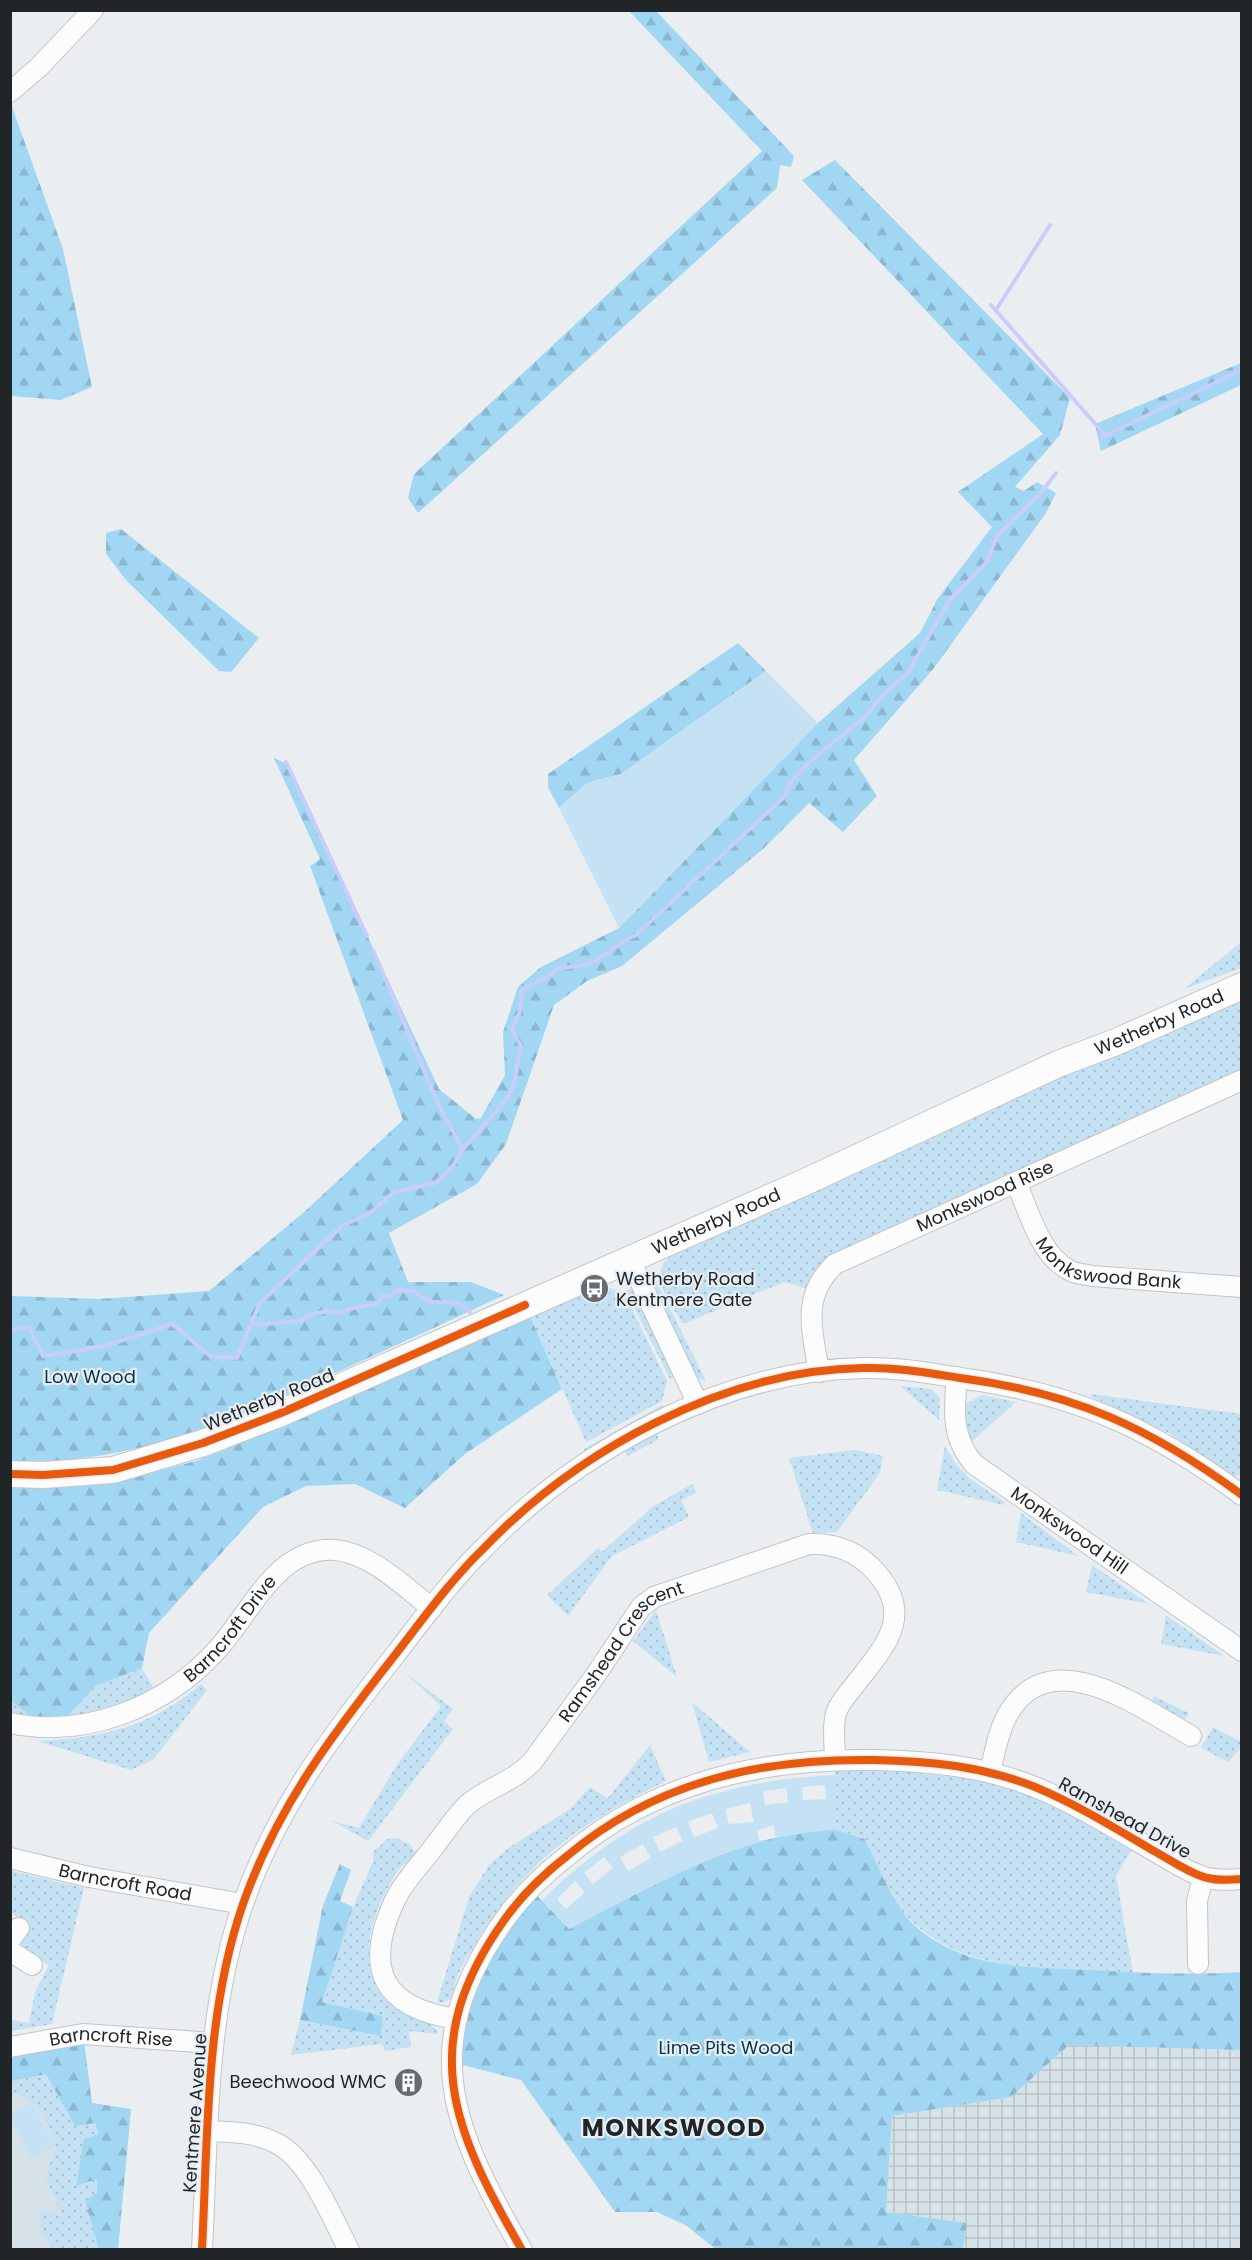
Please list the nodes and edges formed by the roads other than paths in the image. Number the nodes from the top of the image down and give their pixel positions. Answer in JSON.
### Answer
{"nodes":[{"id":1,"x":93,"y":10,"type":"edge"},
{"id":2,"x":10,"y":92,"type":"edge"},
{"id":3,"x":1242,"y":986,"type":"edge"},
{"id":4,"x":1242,"y":1080,"type":"edge"},
{"id":5,"x":1016,"y":1182,"type":"junction"},
{"id":6,"x":630,"y":1260,"type":"junction"},
{"id":7,"x":1242,"y":1287,"type":"edge"},
{"id":8,"x":819,"y":1372,"type":"junction"},
{"id":9,"x":957,"y":1377,"type":"junction"},
{"id":10,"x":698,"y":1404,"type":"junction"},
{"id":11,"x":10,"y":1474,"type":"edge"},
{"id":12,"x":1242,"y":1495,"type":"edge"},
{"id":13,"x":432,"y":1608,"type":"junction"},
{"id":14,"x":1242,"y":1651,"type":"edge"},
{"id":15,"x":10,"y":1723,"type":"edge"},
{"id":16,"x":1191,"y":1736,"type":"dead end"},
{"id":17,"x":835,"y":1759,"type":"junction"},
{"id":18,"x":990,"y":1772,"type":"junction"},
{"id":19,"x":10,"y":1858,"type":"edge"},
{"id":20,"x":1203,"y":1877,"type":"junction"},
{"id":21,"x":1242,"y":1879,"type":"edge"},
{"id":22,"x":243,"y":1904,"type":"junction"},
{"id":23,"x":10,"y":1951,"type":"edge"},
{"id":24,"x":1198,"y":1964,"type":"dead end"},
{"id":25,"x":32,"y":1965,"type":"dead end"},
{"id":26,"x":457,"y":2019,"type":"junction"},
{"id":27,"x":213,"y":2043,"type":"junction"},
{"id":28,"x":10,"y":2047,"type":"edge"},
{"id":29,"x":208,"y":2132,"type":"junction"},
{"id":30,"x":202,"y":2250,"type":"edge"},
{"id":31,"x":349,"y":2250,"type":"edge"},
{"id":32,"x":522,"y":2250,"type":"edge"}],
"edges":[{"from":1,"to":2,"type":"street"},
{"from":3,"to":6,"type":"main road","name":"Wetherby Road"},
{"from":4,"to":5,"type":"street","name":"Monkswood Rise"},
{"from":5,"to":7,"type":"street","name":"Monkswood Bank"},
{"from":5,"to":8,"type":"street","name":"Monkswood Rise"},
{"from":6,"to":10,"type":"street"},
{"from":6,"to":11,"type":"main road","name":"Wetherby Road"},
{"from":8,"to":9,"type":"street","name":"Kentmere Avenue"},
{"from":8,"to":10,"type":"street","name":"Kentmere Avenue"},
{"from":9,"to":12,"type":"street","name":"Kentmere Avenue"},
{"from":9,"to":14,"type":"street","name":"Monkswood Hill"},
{"from":10,"to":13,"type":"street","name":"Kentmere Avenue"},
{"from":13,"to":15,"type":"street","name":"Barncroft Drive"},
{"from":13,"to":22,"type":"street","name":"Kentmere Avenue"},
{"from":16,"to":18,"type":"street"},
{"from":17,"to":18,"type":"street","name":"Ramshead Drive"},
{"from":17,"to":26,"type":"street","name":"Ramshead Drive"},
{"from":17,"to":26,"type":"street","name":"Ramshead Crescent"},
{"from":18,"to":20,"type":"street","name":"Ramshead Drive"},
{"from":19,"to":22,"type":"street","name":"Barncroft Road"},
{"from":20,"to":21,"type":"street","name":"Ramshead Drive"},
{"from":20,"to":24,"type":"street"},
{"from":22,"to":27,"type":"street","name":"Kentmere Avenue"},
{"from":23,"to":25,"type":"street"},
{"from":26,"to":32,"type":"street","name":"Ramshead Drive"},
{"from":27,"to":28,"type":"street","name":"Barncroft Rise"},
{"from":27,"to":29,"type":"street","name":"Kentmere Avenue"},
{"from":29,"to":30,"type":"street","name":"Kentmere Avenue"},
{"from":29,"to":31,"type":"street"}]}
